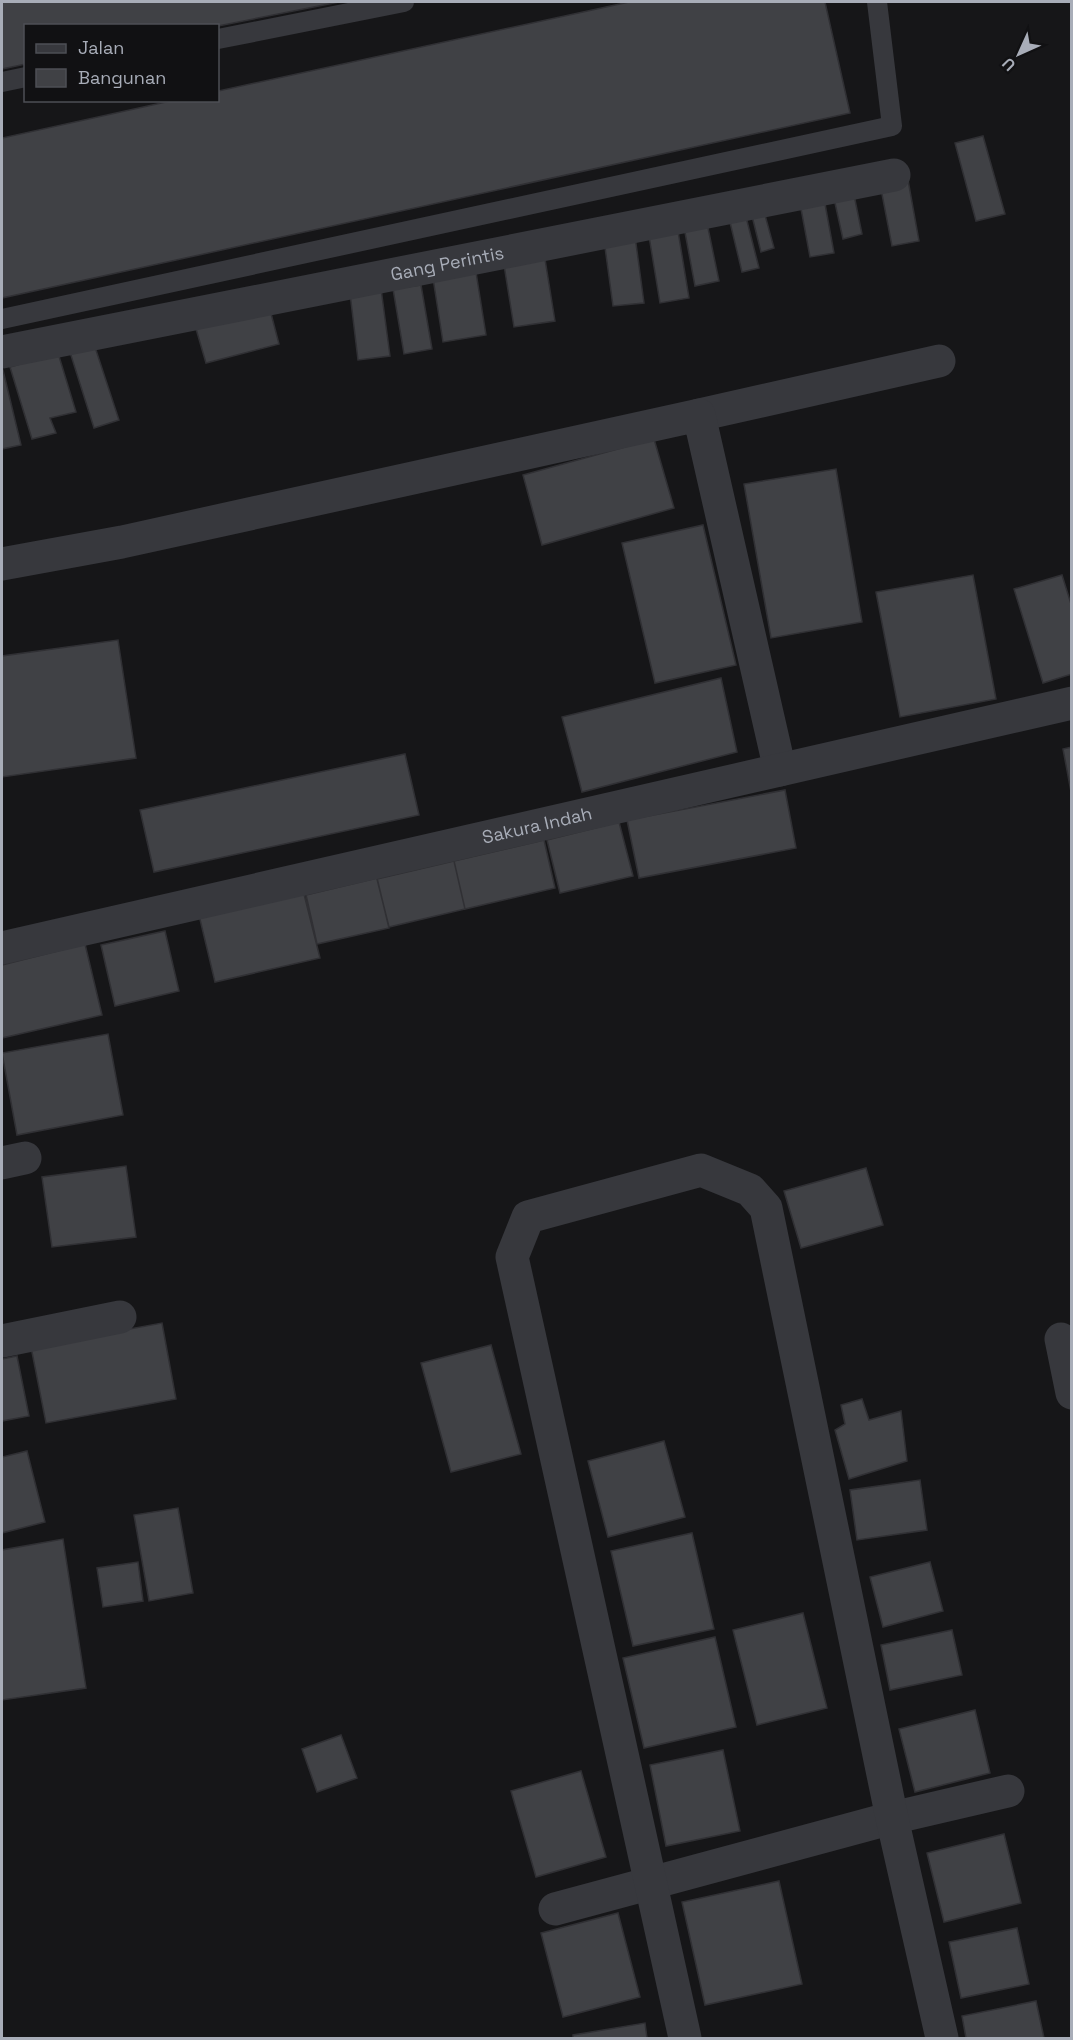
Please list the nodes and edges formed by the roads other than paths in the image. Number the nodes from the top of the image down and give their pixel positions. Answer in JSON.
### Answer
{"nodes":[{"id":1,"x":404,"y":2,"type":"edge"},
{"id":2,"x":877,"y":2,"type":"edge"},
{"id":3,"x":219,"y":39,"type":"edge"},
{"id":4,"x":24,"y":77,"type":"edge"},
{"id":5,"x":2,"y":82,"type":"edge"},
{"id":6,"x":894,"y":176,"type":"dead end"},
{"id":7,"x":2,"y":319,"type":"edge"},
{"id":8,"x":2,"y":351,"type":"edge"},
{"id":9,"x":939,"y":361,"type":"dead end"},
{"id":10,"x":699,"y":415,"type":"junction"},
{"id":11,"x":2,"y":564,"type":"edge"},
{"id":12,"x":1071,"y":703,"type":"edge"},
{"id":13,"x":780,"y":770,"type":"junction"},
{"id":14,"x":2,"y":948,"type":"edge"},
{"id":15,"x":120,"y":1317,"type":"dead end"},
{"id":16,"x":1061,"y":1339,"type":"dead end"},
{"id":17,"x":2,"y":1341,"type":"edge"},
{"id":18,"x":1071,"y":1393,"type":"edge"},
{"id":19,"x":1008,"y":1791,"type":"dead end"},
{"id":20,"x":892,"y":1818,"type":"junction"},
{"id":21,"x":649,"y":1884,"type":"junction"},
{"id":22,"x":555,"y":1909,"type":"dead end"},
{"id":23,"x":684,"y":2038,"type":"edge"},
{"id":24,"x":942,"y":2038,"type":"edge"}],
"edges":[{"from":1,"to":3,"type":"lane"},
{"from":2,"to":7,"type":"lane"},
{"from":4,"to":5,"type":"lane"},
{"from":6,"to":8,"type":"street","name":"Gang Perintis"},
{"from":9,"to":10,"type":"street"},
{"from":10,"to":11,"type":"street"},
{"from":10,"to":13,"type":"street"},
{"from":12,"to":13,"type":"street","name":"Sakura Indah"},
{"from":13,"to":14,"type":"street","name":"Sakura Indah"},
{"from":15,"to":17,"type":"street"},
{"from":16,"to":18,"type":"street"},
{"from":19,"to":20,"type":"street"},
{"from":20,"to":21,"type":"street"},
{"from":20,"to":21,"type":"street"},
{"from":20,"to":24,"type":"street"},
{"from":21,"to":22,"type":"street"},
{"from":21,"to":23,"type":"street"}]}
